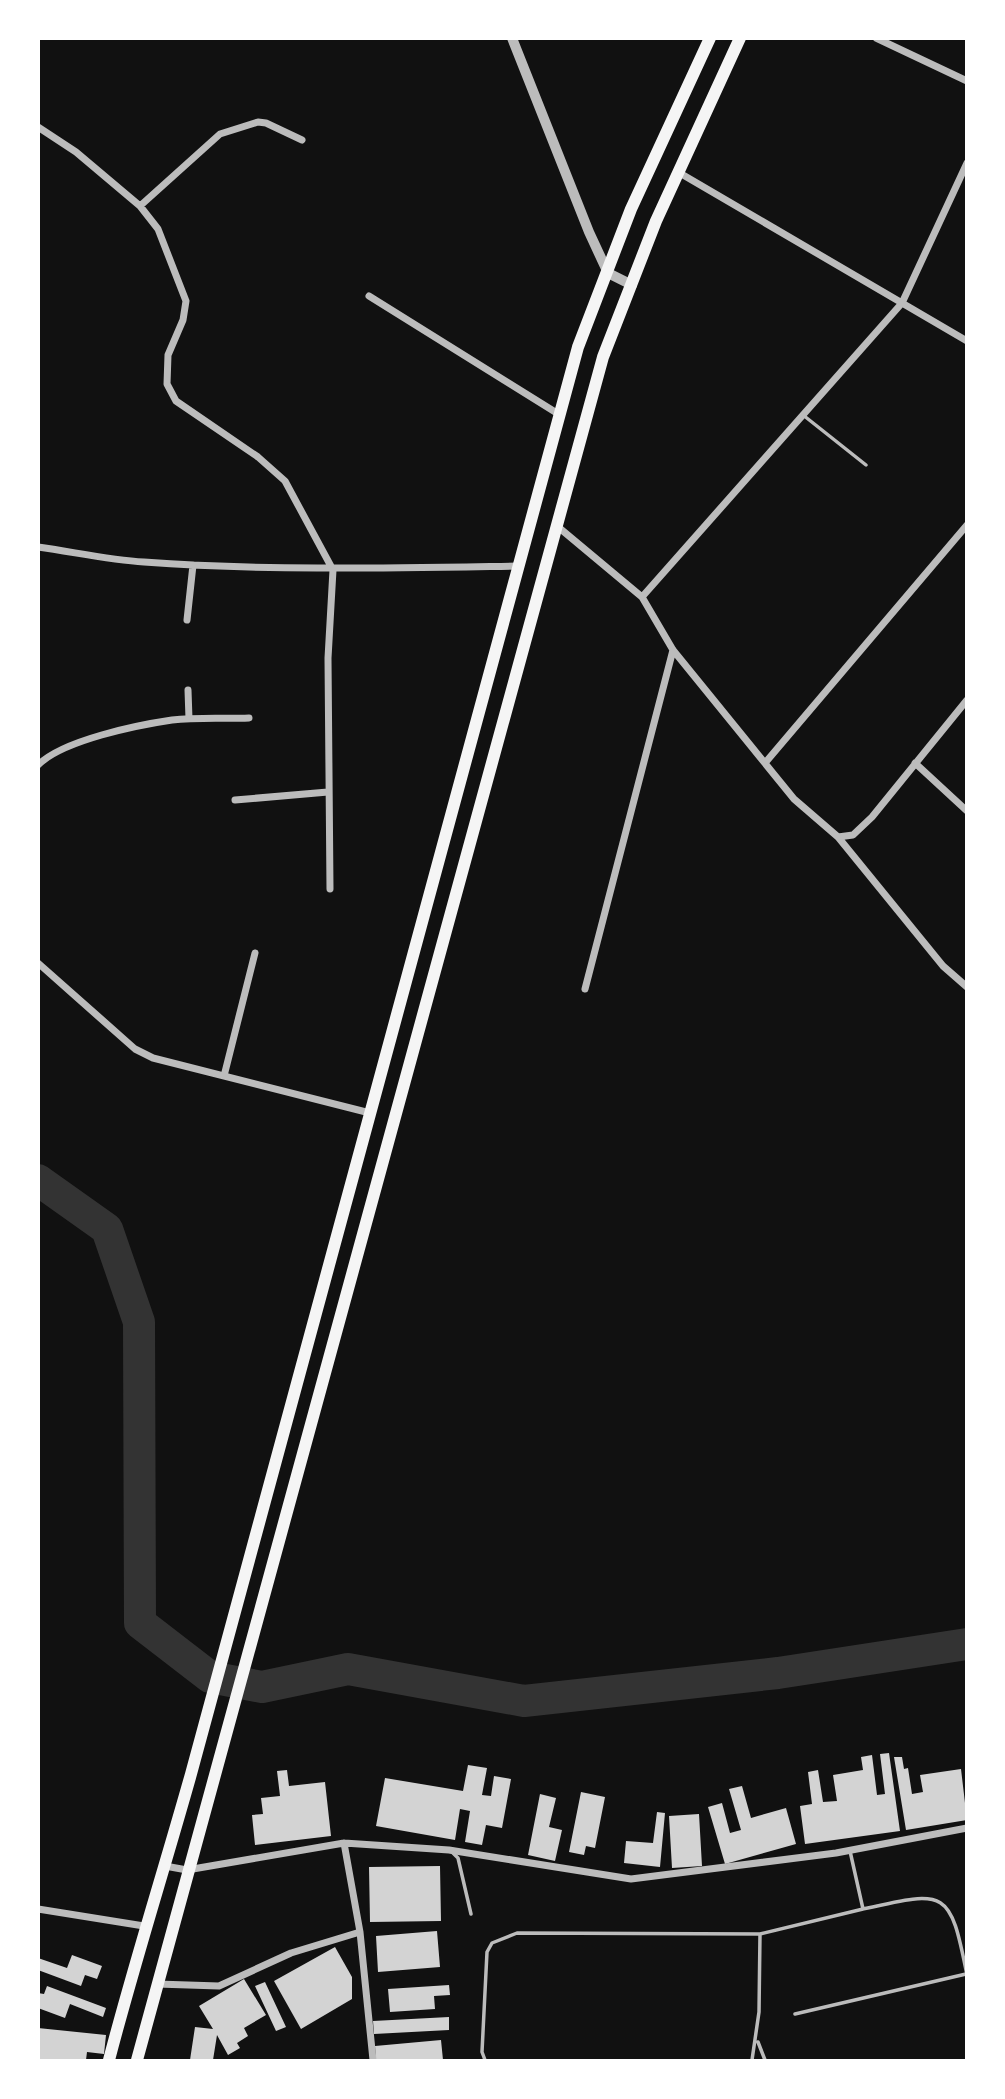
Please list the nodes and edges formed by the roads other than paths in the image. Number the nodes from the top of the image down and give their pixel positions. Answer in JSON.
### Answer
{"nodes":[{"id":1,"x":512,"y":38,"type":"edge"},
{"id":2,"x":710,"y":38,"type":"edge"},
{"id":3,"x":740,"y":38,"type":"edge"},
{"id":4,"x":876,"y":38,"type":"edge"},
{"id":5,"x":967,"y":81,"type":"edge"},
{"id":6,"x":38,"y":127,"type":"edge"},
{"id":7,"x":302,"y":140,"type":"dead end"},
{"id":8,"x":967,"y":163,"type":"edge"},
{"id":9,"x":678,"y":172,"type":"junction"},
{"id":10,"x":140,"y":206,"type":"junction"},
{"id":11,"x":608,"y":273,"type":"junction"},
{"id":12,"x":632,"y":285,"type":"junction"},
{"id":13,"x":369,"y":296,"type":"dead end"},
{"id":14,"x":902,"y":303,"type":"junction"},
{"id":15,"x":967,"y":341,"type":"edge"},
{"id":16,"x":559,"y":415,"type":"junction"},
{"id":17,"x":803,"y":415,"type":"junction"},
{"id":18,"x":866,"y":465,"type":"dead end"},
{"id":19,"x":967,"y":525,"type":"edge"},
{"id":20,"x":558,"y":526,"type":"junction"},
{"id":21,"x":38,"y":547,"type":"edge"},
{"id":22,"x":193,"y":565,"type":"junction"},
{"id":23,"x":519,"y":566,"type":"junction"},
{"id":24,"x":333,"y":570,"type":"junction"},
{"id":25,"x":642,"y":597,"type":"junction"},
{"id":26,"x":187,"y":620,"type":"dead end"},
{"id":27,"x":673,"y":650,"type":"junction"},
{"id":28,"x":188,"y":690,"type":"dead end"},
{"id":29,"x":967,"y":699,"type":"edge"},
{"id":30,"x":249,"y":718,"type":"dead end"},
{"id":31,"x":189,"y":719,"type":"junction"},
{"id":32,"x":765,"y":763,"type":"junction"},
{"id":33,"x":915,"y":763,"type":"junction"},
{"id":34,"x":38,"y":765,"type":"edge"},
{"id":35,"x":328,"y":792,"type":"junction"},
{"id":36,"x":235,"y":800,"type":"dead end"},
{"id":37,"x":967,"y":811,"type":"edge"},
{"id":38,"x":838,"y":837,"type":"junction"},
{"id":39,"x":330,"y":889,"type":"dead end"},
{"id":40,"x":255,"y":953,"type":"dead end"},
{"id":41,"x":38,"y":963,"type":"edge"},
{"id":42,"x":967,"y":986,"type":"edge"},
{"id":43,"x":585,"y":989,"type":"dead end"},
{"id":44,"x":224,"y":1076,"type":"junction"},
{"id":45,"x":370,"y":1113,"type":"junction"},
{"id":46,"x":967,"y":1828,"type":"edge"},
{"id":47,"x":344,"y":1843,"type":"junction"},
{"id":48,"x":449,"y":1850,"type":"junction"},
{"id":49,"x":850,"y":1851,"type":"junction"},
{"id":50,"x":165,"y":1866,"type":"junction"},
{"id":51,"x":187,"y":1870,"type":"junction"},
{"id":52,"x":38,"y":1909,"type":"edge"},
{"id":53,"x":863,"y":1909,"type":"junction"},
{"id":54,"x":471,"y":1914,"type":"dead end"},
{"id":55,"x":144,"y":1926,"type":"junction"},
{"id":56,"x":360,"y":1932,"type":"junction"},
{"id":57,"x":760,"y":1934,"type":"junction"},
{"id":58,"x":966,"y":1975,"type":"edge"},
{"id":59,"x":157,"y":1984,"type":"junction"},
{"id":60,"x":795,"y":2014,"type":"dead end"},
{"id":61,"x":757,"y":2040,"type":"junction"},
{"id":62,"x":109,"y":2060,"type":"edge"},
{"id":63,"x":137,"y":2060,"type":"edge"},
{"id":64,"x":373,"y":2060,"type":"edge"},
{"id":65,"x":485,"y":2060,"type":"edge"},
{"id":66,"x":752,"y":2060,"type":"edge"},
{"id":67,"x":765,"y":2060,"type":"edge"}],
"edges":[{"from":1,"to":11,"type":"street"},
{"from":2,"to":11,"type":"highway"},
{"from":3,"to":9,"type":"highway"},
{"from":4,"to":5,"type":"street"},
{"from":6,"to":10,"type":"street"},
{"from":7,"to":10,"type":"street"},
{"from":8,"to":14,"type":"street"},
{"from":9,"to":12,"type":"highway"},
{"from":9,"to":14,"type":"street"},
{"from":10,"to":24,"type":"street"},
{"from":11,"to":12,"type":"street"},
{"from":11,"to":16,"type":"highway"},
{"from":12,"to":20,"type":"highway"},
{"from":13,"to":16,"type":"street"},
{"from":14,"to":15,"type":"street"},
{"from":14,"to":17,"type":"street"},
{"from":16,"to":23,"type":"highway"},
{"from":17,"to":18,"type":"lane"},
{"from":17,"to":25,"type":"street"},
{"from":19,"to":32,"type":"street"},
{"from":20,"to":25,"type":"street"},
{"from":20,"to":51,"type":"highway"},
{"from":21,"to":22,"type":"street"},
{"from":22,"to":24,"type":"street"},
{"from":22,"to":26,"type":"street"},
{"from":23,"to":24,"type":"street"},
{"from":23,"to":45,"type":"highway"},
{"from":24,"to":35,"type":"street"},
{"from":25,"to":27,"type":"street"},
{"from":27,"to":32,"type":"street"},
{"from":27,"to":43,"type":"street"},
{"from":28,"to":31,"type":"street"},
{"from":29,"to":33,"type":"street"},
{"from":30,"to":31,"type":"street"},
{"from":31,"to":34,"type":"street"},
{"from":32,"to":38,"type":"street"},
{"from":33,"to":37,"type":"street"},
{"from":33,"to":38,"type":"street"},
{"from":35,"to":36,"type":"street"},
{"from":35,"to":39,"type":"street"},
{"from":38,"to":42,"type":"street"},
{"from":40,"to":44,"type":"street"},
{"from":41,"to":44,"type":"street"},
{"from":44,"to":45,"type":"street"},
{"from":45,"to":50,"type":"highway"},
{"from":46,"to":49,"type":"street"},
{"from":47,"to":48,"type":"street"},
{"from":47,"to":51,"type":"street"},
{"from":47,"to":56,"type":"street"},
{"from":48,"to":49,"type":"street"},
{"from":48,"to":54,"type":"lane"},
{"from":49,"to":53,"type":"lane"},
{"from":50,"to":51,"type":"street"},
{"from":50,"to":55,"type":"highway"},
{"from":51,"to":59,"type":"highway"},
{"from":52,"to":55,"type":"street"},
{"from":53,"to":57,"type":"lane"},
{"from":53,"to":58,"type":"lane"},
{"from":55,"to":62,"type":"highway"},
{"from":56,"to":59,"type":"street"},
{"from":56,"to":64,"type":"street"},
{"from":57,"to":61,"type":"lane"},
{"from":57,"to":65,"type":"lane"},
{"from":58,"to":60,"type":"lane"},
{"from":59,"to":63,"type":"highway"},
{"from":61,"to":66,"type":"lane"},
{"from":61,"to":67,"type":"lane"}]}
